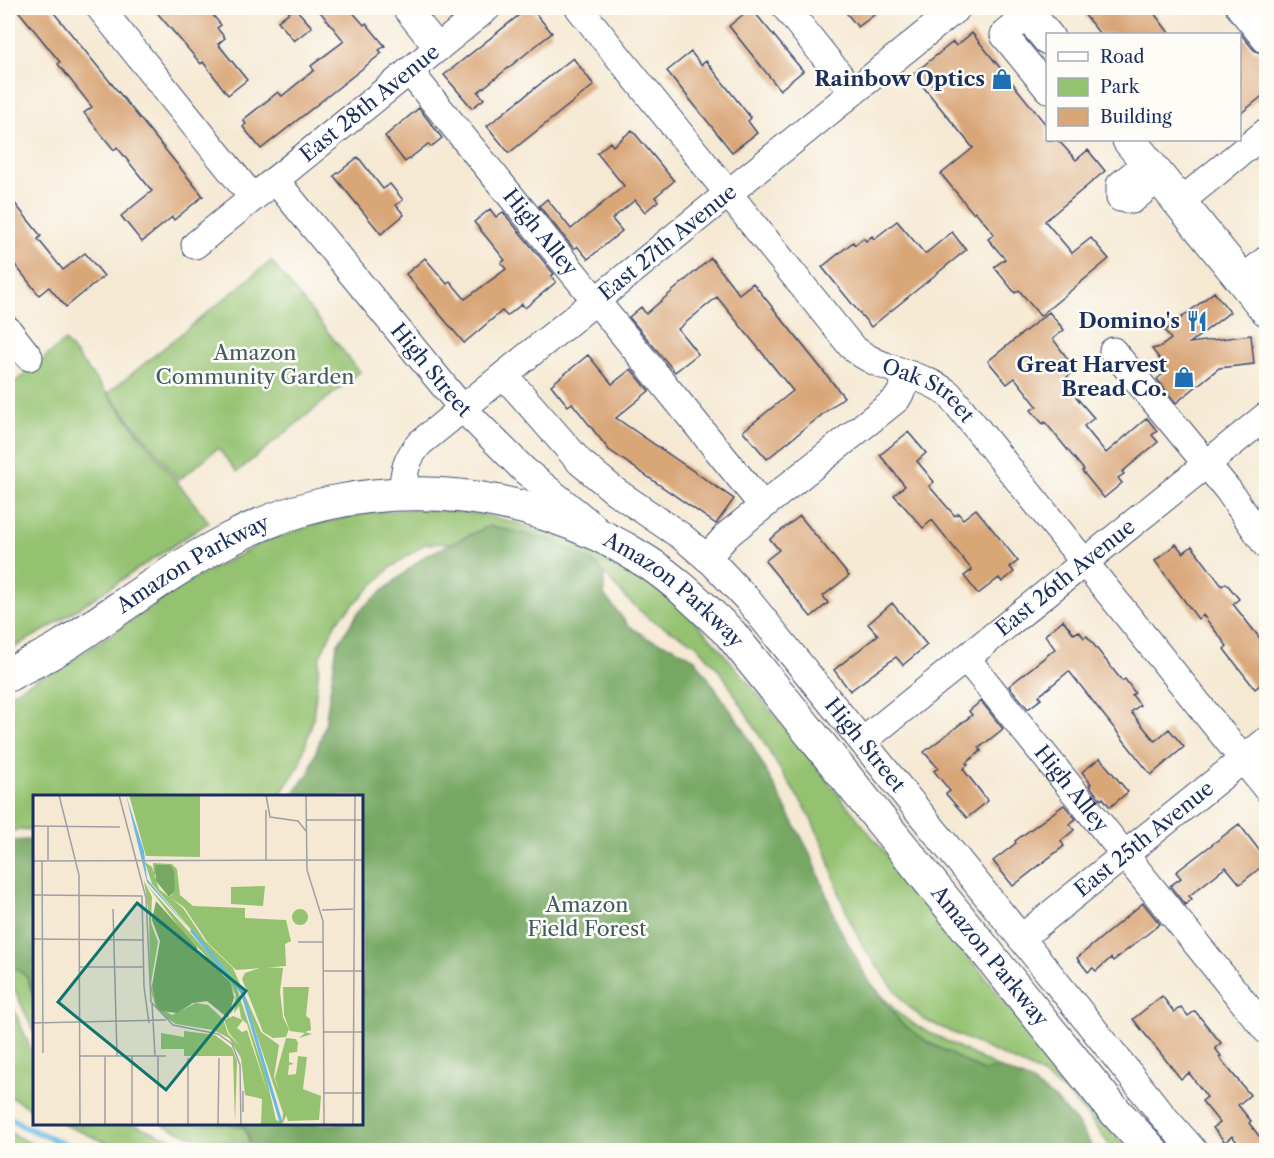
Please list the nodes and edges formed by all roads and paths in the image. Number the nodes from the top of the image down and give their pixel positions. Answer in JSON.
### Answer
{"nodes":[{"id":1,"x":100,"y":8,"type":"edge"},
{"id":2,"x":406,"y":8,"type":"edge"},
{"id":3,"x":487,"y":8,"type":"edge"},
{"id":4,"x":579,"y":8,"type":"edge"},
{"id":5,"x":786,"y":8,"type":"edge"},
{"id":6,"x":957,"y":8,"type":"edge"},
{"id":7,"x":1240,"y":8,"type":"edge"},
{"id":8,"x":1033,"y":20,"type":"edge"},
{"id":9,"x":1266,"y":40,"type":"edge"},
{"id":10,"x":438,"y":48,"type":"junction"},
{"id":11,"x":409,"y":71,"type":"junction"},
{"id":12,"x":1046,"y":88,"type":"edge"},
{"id":13,"x":853,"y":92,"type":"junction"},
{"id":14,"x":1266,"y":132,"type":"edge"},
{"id":15,"x":1146,"y":160,"type":"edge"},
{"id":16,"x":275,"y":180,"type":"junction"},
{"id":17,"x":729,"y":193,"type":"junction"},
{"id":18,"x":253,"y":198,"type":"junction"},
{"id":19,"x":1180,"y":202,"type":"junction"},
{"id":20,"x":195,"y":244,"type":"dead end"},
{"id":21,"x":1255,"y":270,"type":"edge"},
{"id":22,"x":596,"y":301,"type":"junction"},
{"id":23,"x":1266,"y":309,"type":"edge"},
{"id":24,"x":8,"y":330,"type":"edge"},
{"id":25,"x":1113,"y":351,"type":"dead end"},
{"id":26,"x":29,"y":357,"type":"dead end"},
{"id":27,"x":504,"y":375,"type":"junction"},
{"id":28,"x":910,"y":375,"type":"junction"},
{"id":29,"x":462,"y":408,"type":"junction"},
{"id":30,"x":1266,"y":416,"type":"edge"},
{"id":31,"x":1206,"y":464,"type":"junction"},
{"id":32,"x":402,"y":494,"type":"junction"},
{"id":33,"x":763,"y":506,"type":"junction"},
{"id":34,"x":610,"y":540,"type":"junction"},
{"id":35,"x":1266,"y":545,"type":"edge"},
{"id":36,"x":707,"y":558,"type":"junction"},
{"id":37,"x":1084,"y":562,"type":"junction"},
{"id":38,"x":966,"y":658,"type":"junction"},
{"id":39,"x":8,"y":675,"type":"edge"},
{"id":40,"x":863,"y":741,"type":"junction"},
{"id":41,"x":1266,"y":741,"type":"edge"},
{"id":42,"x":1244,"y":759,"type":"junction"},
{"id":43,"x":1266,"y":788,"type":"edge"},
{"id":44,"x":1125,"y":855,"type":"junction"},
{"id":45,"x":1022,"y":938,"type":"junction"},
{"id":46,"x":1266,"y":1030,"type":"edge"},
{"id":47,"x":1151,"y":1150,"type":"edge"},
{"id":48,"x":1193,"y":1150,"type":"edge"}],
"edges":[{"from":1,"to":18,"type":"street"},
{"from":2,"to":10,"type":"street"},
{"from":3,"to":10,"type":"street","name":"East 28th Avenue"},
{"from":4,"to":17,"type":"street","name":"Oak Street"},
{"from":5,"to":13,"type":"street"},
{"from":6,"to":13,"type":"street","name":"East 27th Avenue"},
{"from":7,"to":9,"type":"street"},
{"from":8,"to":12,"type":"street"},
{"from":10,"to":11,"type":"street","name":"East 28th Avenue"},
{"from":11,"to":16,"type":"street","name":"East 28th Avenue"},
{"from":11,"to":22,"type":"street","name":"High Alley"},
{"from":13,"to":17,"type":"street","name":"East 27th Avenue"},
{"from":14,"to":19,"type":"street"},
{"from":15,"to":19,"type":"main road"},
{"from":16,"to":18,"type":"street","name":"East 28th Avenue"},
{"from":16,"to":29,"type":"street","name":"High Street"},
{"from":17,"to":22,"type":"street","name":"East 27th Avenue"},
{"from":17,"to":28,"type":"street","name":"Oak Street"},
{"from":18,"to":20,"type":"street","name":"East 28th Avenue"},
{"from":19,"to":21,"type":"main road"},
{"from":21,"to":23,"type":"main road"},
{"from":22,"to":27,"type":"street","name":"East 27th Avenue"},
{"from":22,"to":33,"type":"street","name":"High Alley"},
{"from":24,"to":26,"type":"street"},
{"from":25,"to":31,"type":"street"},
{"from":27,"to":29,"type":"street","name":"East 27th Avenue"},
{"from":27,"to":36,"type":"street","name":"High Street"},
{"from":28,"to":33,"type":"street"},
{"from":28,"to":37,"type":"street","name":"Oak Street"},
{"from":29,"to":32,"type":"street","name":"East 27th Avenue"},
{"from":29,"to":34,"type":"street","name":"High Street"},
{"from":30,"to":31,"type":"street","name":"East 26th Avenue"},
{"from":31,"to":35,"type":"street"},
{"from":31,"to":37,"type":"street","name":"East 26th Avenue"},
{"from":32,"to":34,"type":"main road","name":"Amazon Parkway"},
{"from":32,"to":39,"type":"main road","name":"Amazon Parkway"},
{"from":33,"to":36,"type":"street"},
{"from":34,"to":47,"type":"main road","name":"Amazon Parkway"},
{"from":36,"to":40,"type":"street","name":"High Street"},
{"from":37,"to":38,"type":"street","name":"East 26th Avenue"},
{"from":37,"to":42,"type":"street","name":"Oak Street"},
{"from":38,"to":40,"type":"street","name":"East 26th Avenue"},
{"from":38,"to":44,"type":"street","name":"High Alley"},
{"from":40,"to":45,"type":"street","name":"High Street"},
{"from":41,"to":42,"type":"street","name":"East 25th Avenue"},
{"from":42,"to":43,"type":"street","name":"Oak Street"},
{"from":42,"to":44,"type":"street","name":"East 25th Avenue"},
{"from":44,"to":45,"type":"street","name":"East 25th Avenue"},
{"from":44,"to":46,"type":"street","name":"High Alley"},
{"from":45,"to":48,"type":"street","name":"High Street"}]}
